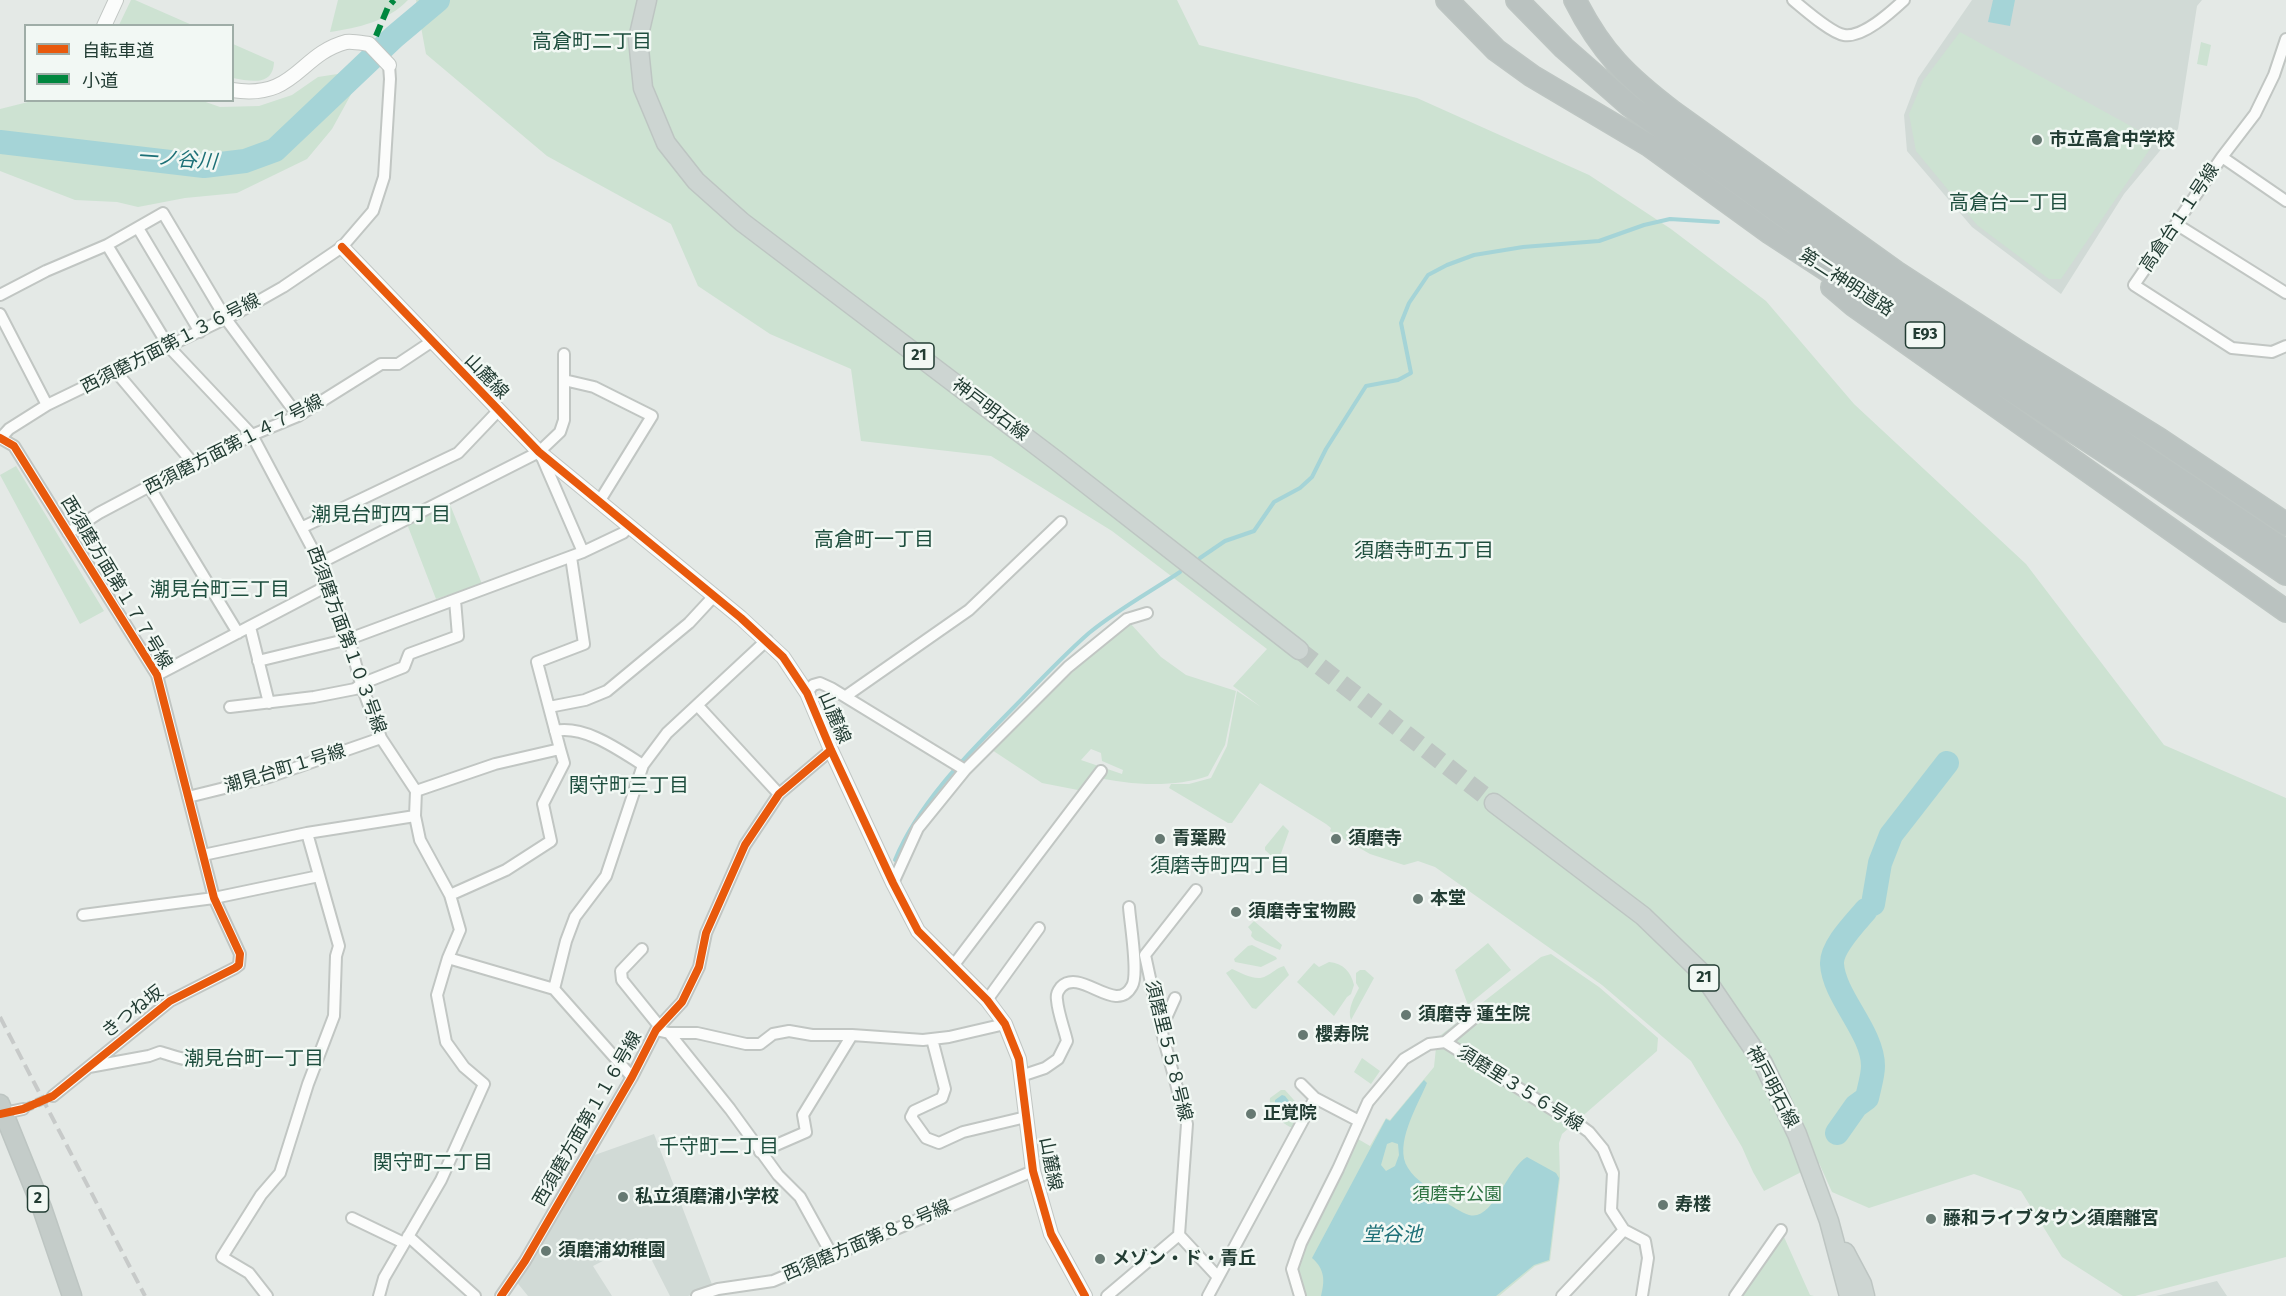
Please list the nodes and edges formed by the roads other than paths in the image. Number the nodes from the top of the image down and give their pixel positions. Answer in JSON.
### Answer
{"nodes":[{"id":1,"x":116,"y":0,"type":"edge"},
{"id":2,"x":647,"y":0,"type":"edge"},
{"id":3,"x":1447,"y":0,"type":"edge"},
{"id":4,"x":1517,"y":0,"type":"edge"},
{"id":5,"x":1575,"y":0,"type":"edge"},
{"id":6,"x":1793,"y":0,"type":"edge"},
{"id":7,"x":1904,"y":0,"type":"edge"},
{"id":8,"x":1808,"y":4,"type":"edge"},
{"id":9,"x":105,"y":24,"type":"edge"},
{"id":10,"x":2286,"y":39,"type":"edge"},
{"id":11,"x":388,"y":65,"type":"joint"},
{"id":12,"x":234,"y":90,"type":"edge"},
{"id":13,"x":1661,"y":129,"type":"junction"},
{"id":14,"x":2222,"y":157,"type":"junction"},
{"id":15,"x":2286,"y":201,"type":"edge"},
{"id":16,"x":1788,"y":207,"type":"junction"},
{"id":17,"x":2176,"y":225,"type":"junction"},
{"id":18,"x":138,"y":228,"type":"junction"},
{"id":19,"x":1770,"y":233,"type":"junction"},
{"id":20,"x":107,"y":245,"type":"junction"},
{"id":21,"x":342,"y":247,"type":"junction"},
{"id":22,"x":2286,"y":293,"type":"edge"},
{"id":23,"x":0,"y":295,"type":"edge"},
{"id":24,"x":0,"y":314,"type":"edge"},
{"id":25,"x":226,"y":319,"type":"junction"},
{"id":26,"x":200,"y":332,"type":"junction"},
{"id":27,"x":431,"y":342,"type":"junction"},
{"id":28,"x":2286,"y":346,"type":"edge"},
{"id":29,"x":169,"y":347,"type":"junction"},
{"id":30,"x":564,"y":354,"type":"dead end"},
{"id":31,"x":117,"y":373,"type":"junction"},
{"id":32,"x":564,"y":380,"type":"junction"},
{"id":33,"x":47,"y":405,"type":"junction"},
{"id":34,"x":498,"y":411,"type":"junction"},
{"id":35,"x":298,"y":416,"type":"junction"},
{"id":36,"x":2084,"y":428,"type":"junction"},
{"id":37,"x":252,"y":435,"type":"junction"},
{"id":38,"x":0,"y":438,"type":"edge"},
{"id":39,"x":539,"y":452,"type":"junction"},
{"id":40,"x":193,"y":463,"type":"junction"},
{"id":41,"x":150,"y":488,"type":"junction"},
{"id":42,"x":599,"y":502,"type":"junction"},
{"id":43,"x":1061,"y":522,"type":"dead end"},
{"id":44,"x":2286,"y":524,"type":"edge"},
{"id":45,"x":629,"y":527,"type":"junction"},
{"id":46,"x":303,"y":528,"type":"junction"},
{"id":47,"x":68,"y":533,"type":"junction"},
{"id":48,"x":2286,"y":551,"type":"edge"},
{"id":49,"x":583,"y":552,"type":"junction"},
{"id":50,"x":571,"y":557,"type":"junction"},
{"id":51,"x":320,"y":563,"type":"junction"},
{"id":52,"x":2286,"y":574,"type":"edge"},
{"id":53,"x":329,"y":585,"type":"junction"},
{"id":54,"x":714,"y":596,"type":"junction"},
{"id":55,"x":455,"y":600,"type":"junction"},
{"id":56,"x":2286,"y":611,"type":"edge"},
{"id":57,"x":1147,"y":613,"type":"dead end"},
{"id":58,"x":250,"y":627,"type":"junction"},
{"id":59,"x":238,"y":633,"type":"junction"},
{"id":60,"x":349,"y":639,"type":"junction"},
{"id":61,"x":767,"y":640,"type":"junction"},
{"id":62,"x":1299,"y":650,"type":"tunnel mouth"},
{"id":63,"x":258,"y":661,"type":"junction"},
{"id":64,"x":157,"y":675,"type":"junction"},
{"id":65,"x":361,"y":684,"type":"junction"},
{"id":66,"x":807,"y":693,"type":"junction"},
{"id":67,"x":846,"y":696,"type":"junction"},
{"id":68,"x":268,"y":703,"type":"junction"},
{"id":69,"x":698,"y":706,"type":"junction"},
{"id":70,"x":230,"y":707,"type":"dead end"},
{"id":71,"x":549,"y":707,"type":"junction"},
{"id":72,"x":555,"y":731,"type":"junction"},
{"id":73,"x":381,"y":738,"type":"junction"},
{"id":74,"x":560,"y":749,"type":"junction"},
{"id":75,"x":831,"y":750,"type":"junction"},
{"id":76,"x":643,"y":765,"type":"junction"},
{"id":77,"x":965,"y":770,"type":"junction"},
{"id":78,"x":1101,"y":771,"type":"dead end"},
{"id":79,"x":416,"y":791,"type":"junction"},
{"id":80,"x":779,"y":794,"type":"junction"},
{"id":81,"x":188,"y":796,"type":"junction"},
{"id":82,"x":1494,"y":803,"type":"tunnel mouth"},
{"id":83,"x":415,"y":816,"type":"junction"},
{"id":84,"x":308,"y":833,"type":"junction"},
{"id":85,"x":203,"y":855,"type":"junction"},
{"id":86,"x":319,"y":876,"type":"junction"},
{"id":87,"x":893,"y":883,"type":"junction"},
{"id":88,"x":1196,"y":890,"type":"dead end"},
{"id":89,"x":450,"y":895,"type":"junction"},
{"id":90,"x":214,"y":898,"type":"junction"},
{"id":91,"x":1129,"y":907,"type":"dead end"},
{"id":92,"x":82,"y":915,"type":"dead end"},
{"id":93,"x":1039,"y":928,"type":"dead end"},
{"id":94,"x":642,"y":949,"type":"dead end"},
{"id":95,"x":448,"y":958,"type":"junction"},
{"id":96,"x":953,"y":966,"type":"junction"},
{"id":97,"x":554,"y":989,"type":"junction"},
{"id":98,"x":1175,"y":998,"type":"dead end"},
{"id":99,"x":987,"y":1000,"type":"junction"},
{"id":100,"x":1481,"y":1012,"type":"dead end"},
{"id":101,"x":1005,"y":1024,"type":"junction"},
{"id":102,"x":1161,"y":1029,"type":"junction"},
{"id":103,"x":662,"y":1030,"type":"junction"},
{"id":104,"x":852,"y":1035,"type":"junction"},
{"id":105,"x":932,"y":1039,"type":"junction"},
{"id":106,"x":1445,"y":1042,"type":"junction"},
{"id":107,"x":213,"y":1057,"type":"dead end"},
{"id":108,"x":88,"y":1067,"type":"junction"},
{"id":109,"x":1021,"y":1076,"type":"junction"},
{"id":110,"x":632,"y":1077,"type":"junction"},
{"id":111,"x":1301,"y":1084,"type":"dead end"},
{"id":112,"x":53,"y":1096,"type":"tunnel mouth"},
{"id":113,"x":1315,"y":1098,"type":"junction"},
{"id":114,"x":1,"y":1110,"type":"edge"},
{"id":115,"x":23,"y":1110,"type":"tunnel mouth"},
{"id":116,"x":1026,"y":1117,"type":"junction"},
{"id":117,"x":1359,"y":1121,"type":"junction"},
{"id":118,"x":760,"y":1152,"type":"junction"},
{"id":119,"x":1033,"y":1171,"type":"junction"},
{"id":120,"x":352,"y":1218,"type":"dead end"},
{"id":121,"x":1829,"y":1221,"type":"junction"},
{"id":122,"x":1624,"y":1230,"type":"junction"},
{"id":123,"x":1781,"y":1230,"type":"dead end"},
{"id":124,"x":1179,"y":1235,"type":"junction"},
{"id":125,"x":406,"y":1239,"type":"junction"},
{"id":126,"x":832,"y":1255,"type":"junction"},
{"id":127,"x":1218,"y":1277,"type":"junction"},
{"id":128,"x":72,"y":1296,"type":"edge"},
{"id":129,"x":267,"y":1296,"type":"edge"},
{"id":130,"x":378,"y":1296,"type":"edge"},
{"id":131,"x":475,"y":1296,"type":"edge"},
{"id":132,"x":501,"y":1296,"type":"edge"},
{"id":133,"x":697,"y":1296,"type":"edge"},
{"id":134,"x":1085,"y":1296,"type":"edge"},
{"id":135,"x":1107,"y":1296,"type":"edge"},
{"id":136,"x":1208,"y":1296,"type":"edge"},
{"id":137,"x":1300,"y":1296,"type":"edge"},
{"id":138,"x":1562,"y":1296,"type":"edge"},
{"id":139,"x":1642,"y":1296,"type":"edge"},
{"id":140,"x":1735,"y":1296,"type":"edge"},
{"id":141,"x":1850,"y":1296,"type":"edge"},
{"id":142,"x":1865,"y":1296,"type":"edge"}],
"edges":[{"from":1,"to":9,"type":"street"},
{"from":2,"to":62,"type":"main road","name":"神戸明石線","number":"21"},
{"from":3,"to":13,"type":"highway","name":"第二神明道路","number":"E93"},
{"from":4,"to":13,"type":"highway","name":"第二神明道路","number":"E93"},
{"from":5,"to":13,"type":"highway"},
{"from":6,"to":8,"type":"street"},
{"from":7,"to":8,"type":"street"},
{"from":10,"to":14,"type":"street","name":"高倉台１１号線"},
{"from":11,"to":12,"type":"street"},
{"from":11,"to":21,"type":"street","name":"西須磨方面第１３６号線"},
{"from":13,"to":16,"type":"highway","name":"第二神明道路","number":"E93"},
{"from":13,"to":19,"type":"highway","name":"第二神明道路","number":"E93"},
{"from":14,"to":15,"type":"street","name":"高倉台１１号線"},
{"from":14,"to":17,"type":"street","name":"高倉台１１号線"},
{"from":16,"to":36,"type":"highway","name":"第二神明道路","number":"E93"},
{"from":16,"to":44,"type":"highway"},
{"from":17,"to":22,"type":"street"},
{"from":17,"to":28,"type":"street","name":"高倉台１１号線"},
{"from":18,"to":20,"type":"street"},
{"from":18,"to":25,"type":"street"},
{"from":18,"to":26,"type":"street"},
{"from":19,"to":36,"type":"highway","name":"第二神明道路","number":"E93"},
{"from":19,"to":56,"type":"highway"},
{"from":20,"to":23,"type":"street"},
{"from":20,"to":29,"type":"street","name":"西須磨方面第１０３号線"},
{"from":21,"to":25,"type":"street","name":"西須磨方面第１３６号線"},
{"from":21,"to":27,"type":"street","name":"山麓線"},
{"from":24,"to":33,"type":"street"},
{"from":25,"to":26,"type":"street","name":"西須磨方面第１３６号線"},
{"from":25,"to":35,"type":"street"},
{"from":26,"to":29,"type":"street","name":"西須磨方面第１３６号線"},
{"from":27,"to":34,"type":"street","name":"山麓線"},
{"from":27,"to":35,"type":"street","name":"西須磨方面第１４７号線"},
{"from":29,"to":31,"type":"street","name":"西須磨方面第１３６号線"},
{"from":29,"to":37,"type":"street","name":"西須磨方面第１０３号線"},
{"from":30,"to":32,"type":"street"},
{"from":31,"to":33,"type":"street","name":"西須磨方面第１３６号線"},
{"from":31,"to":40,"type":"street"},
{"from":32,"to":39,"type":"street"},
{"from":32,"to":42,"type":"street"},
{"from":33,"to":38,"type":"street","name":"西須磨方面第１３６号線"},
{"from":34,"to":39,"type":"street","name":"山麓線"},
{"from":34,"to":46,"type":"street"},
{"from":35,"to":37,"type":"street","name":"西須磨方面第１４７号線"},
{"from":36,"to":48,"type":"highway","name":"第二神明道路","number":"E93"},
{"from":36,"to":52,"type":"highway","name":"第二神明道路","number":"E93"},
{"from":37,"to":40,"type":"street","name":"西須磨方面第１４７号線"},
{"from":37,"to":46,"type":"street","name":"西須磨方面第１０３号線"},
{"from":38,"to":47,"type":"street","name":"西須磨方面第１７７号線"},
{"from":39,"to":42,"type":"street","name":"山麓線"},
{"from":39,"to":49,"type":"street"},
{"from":39,"to":51,"type":"street"},
{"from":40,"to":41,"type":"street","name":"西須磨方面第１４７号線"},
{"from":41,"to":47,"type":"street","name":"西須磨方面第１４７号線"},
{"from":41,"to":59,"type":"street"},
{"from":42,"to":45,"type":"street","name":"山麓線"},
{"from":43,"to":67,"type":"street"},
{"from":45,"to":49,"type":"street"},
{"from":45,"to":54,"type":"street","name":"山麓線"},
{"from":46,"to":51,"type":"street","name":"西須磨方面第１０３号線"},
{"from":47,"to":64,"type":"street","name":"西須磨方面第１７７号線"},
{"from":49,"to":50,"type":"street"},
{"from":50,"to":55,"type":"street"},
{"from":50,"to":71,"type":"street"},
{"from":51,"to":53,"type":"street","name":"西須磨方面第１０３号線"},
{"from":53,"to":58,"type":"street"},
{"from":53,"to":60,"type":"street","name":"西須磨方面第１０３号線"},
{"from":54,"to":61,"type":"street","name":"山麓線"},
{"from":54,"to":71,"type":"street"},
{"from":55,"to":60,"type":"street"},
{"from":55,"to":65,"type":"street"},
{"from":57,"to":77,"type":"street"},
{"from":58,"to":59,"type":"street"},
{"from":58,"to":63,"type":"street"},
{"from":59,"to":64,"type":"street"},
{"from":60,"to":63,"type":"street"},
{"from":60,"to":65,"type":"street","name":"西須磨方面第１０３号線"},
{"from":61,"to":66,"type":"street","name":"山麓線"},
{"from":61,"to":69,"type":"street"},
{"from":63,"to":68,"type":"street"},
{"from":64,"to":81,"type":"street","name":"西須磨方面第１７７号線"},
{"from":65,"to":68,"type":"street"},
{"from":65,"to":73,"type":"street","name":"西須磨方面第１０３号線"},
{"from":66,"to":67,"type":"street"},
{"from":66,"to":75,"type":"street","name":"山麓線"},
{"from":67,"to":77,"type":"street"},
{"from":68,"to":70,"type":"street"},
{"from":69,"to":76,"type":"street"},
{"from":69,"to":80,"type":"street"},
{"from":71,"to":72,"type":"street"},
{"from":72,"to":74,"type":"street"},
{"from":72,"to":76,"type":"street"},
{"from":73,"to":79,"type":"street","name":"西須磨方面第１０３号線"},
{"from":73,"to":81,"type":"street","name":"潮見台町１号線"},
{"from":74,"to":79,"type":"street"},
{"from":74,"to":89,"type":"street"},
{"from":75,"to":80,"type":"street","name":"西須磨方面第１１６号線"},
{"from":75,"to":87,"type":"street","name":"山麓線"},
{"from":76,"to":97,"type":"street"},
{"from":77,"to":87,"type":"street"},
{"from":78,"to":96,"type":"street"},
{"from":79,"to":83,"type":"street"},
{"from":80,"to":103,"type":"street","name":"西須磨方面第１１６号線"},
{"from":81,"to":85,"type":"street","name":"西須磨方面第１７７号線"},
{"from":82,"to":121,"type":"main road","name":"神戸明石線","number":"21"},
{"from":83,"to":84,"type":"street"},
{"from":83,"to":89,"type":"street"},
{"from":84,"to":85,"type":"street"},
{"from":84,"to":86,"type":"street"},
{"from":85,"to":90,"type":"street","name":"西須磨方面第１７７号線"},
{"from":86,"to":90,"type":"street"},
{"from":86,"to":129,"type":"street"},
{"from":87,"to":96,"type":"street","name":"山麓線"},
{"from":88,"to":102,"type":"street","name":"須磨里５５８号線"},
{"from":89,"to":95,"type":"street"},
{"from":90,"to":92,"type":"street"},
{"from":90,"to":108,"type":"street","name":"きつね坂"},
{"from":91,"to":109,"type":"street"},
{"from":93,"to":99,"type":"street"},
{"from":94,"to":103,"type":"street"},
{"from":95,"to":97,"type":"street"},
{"from":95,"to":125,"type":"street"},
{"from":96,"to":99,"type":"street","name":"山麓線"},
{"from":97,"to":110,"type":"street"},
{"from":98,"to":102,"type":"street"},
{"from":99,"to":101,"type":"street","name":"山麓線"},
{"from":100,"to":106,"type":"street"},
{"from":101,"to":105,"type":"street"},
{"from":101,"to":109,"type":"street","name":"山麓線"},
{"from":102,"to":124,"type":"street","name":"須磨里５５８号線"},
{"from":103,"to":104,"type":"street"},
{"from":103,"to":110,"type":"street","name":"西須磨方面第１１６号線"},
{"from":103,"to":118,"type":"street"},
{"from":104,"to":105,"type":"street"},
{"from":104,"to":118,"type":"street"},
{"from":105,"to":116,"type":"street"},
{"from":106,"to":117,"type":"street"},
{"from":106,"to":122,"type":"street","name":"須磨里３５６号線"},
{"from":107,"to":108,"type":"street"},
{"from":108,"to":112,"type":"street","name":"きつね坂"},
{"from":109,"to":116,"type":"street","name":"山麓線"},
{"from":110,"to":132,"type":"street","name":"西須磨方面第１１６号線"},
{"from":111,"to":113,"type":"street"},
{"from":113,"to":117,"type":"street"},
{"from":113,"to":127,"type":"street"},
{"from":114,"to":115,"type":"street"},
{"from":114,"to":128,"type":"highway","number":"2"},
{"from":116,"to":119,"type":"street","name":"山麓線"},
{"from":117,"to":137,"type":"street"},
{"from":118,"to":126,"type":"street"},
{"from":119,"to":126,"type":"street","name":"西須磨方面第８８号線"},
{"from":119,"to":134,"type":"street","name":"山麓線"},
{"from":120,"to":125,"type":"street"},
{"from":121,"to":141,"type":"main road","name":"神戸明石線","number":"21"},
{"from":121,"to":142,"type":"main road"},
{"from":122,"to":138,"type":"street"},
{"from":122,"to":139,"type":"street","name":"須磨里３５６号線"},
{"from":123,"to":140,"type":"street"},
{"from":124,"to":127,"type":"street"},
{"from":124,"to":135,"type":"street"},
{"from":125,"to":130,"type":"street"},
{"from":125,"to":131,"type":"street"},
{"from":126,"to":133,"type":"street","name":"西須磨方面第８８号線"},
{"from":127,"to":136,"type":"street"}]}
